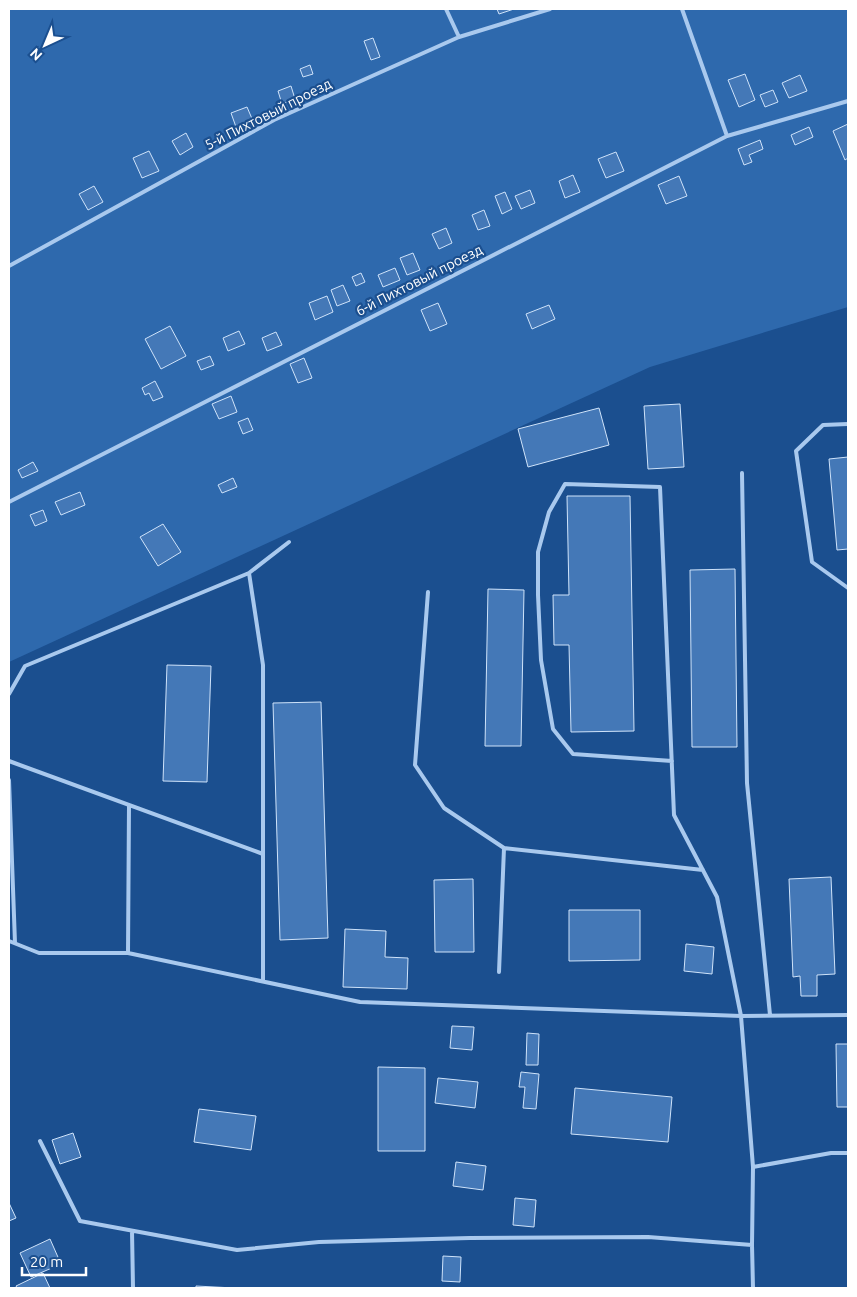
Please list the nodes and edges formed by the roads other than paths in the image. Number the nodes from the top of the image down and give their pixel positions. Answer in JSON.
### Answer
{"nodes":[{"id":1,"x":446,"y":9,"type":"edge"},
{"id":2,"x":550,"y":9,"type":"edge"},
{"id":3,"x":682,"y":9,"type":"edge"},
{"id":4,"x":459,"y":37,"type":"junction"},
{"id":5,"x":848,"y":101,"type":"edge"},
{"id":6,"x":727,"y":136,"type":"junction"},
{"id":7,"x":9,"y":266,"type":"edge"},
{"id":8,"x":848,"y":424,"type":"edge"},
{"id":9,"x":742,"y":473,"type":"dead end"},
{"id":10,"x":9,"y":502,"type":"edge"},
{"id":11,"x":289,"y":542,"type":"dead end"},
{"id":12,"x":249,"y":573,"type":"junction"},
{"id":13,"x":848,"y":588,"type":"edge"},
{"id":14,"x":428,"y":592,"type":"dead end"},
{"id":15,"x":9,"y":694,"type":"edge"},
{"id":16,"x":9,"y":761,"type":"edge"},
{"id":17,"x":672,"y":761,"type":"junction"},
{"id":18,"x":9,"y":780,"type":"edge"},
{"id":19,"x":129,"y":805,"type":"junction"},
{"id":20,"x":504,"y":848,"type":"junction"},
{"id":21,"x":263,"y":854,"type":"junction"},
{"id":22,"x":703,"y":870,"type":"junction"},
{"id":23,"x":9,"y":941,"type":"edge"},
{"id":24,"x":15,"y":943,"type":"junction"},
{"id":25,"x":128,"y":953,"type":"junction"},
{"id":26,"x":499,"y":972,"type":"dead end"},
{"id":27,"x":263,"y":981,"type":"junction"},
{"id":28,"x":770,"y":1015,"type":"junction"},
{"id":29,"x":848,"y":1015,"type":"edge"},
{"id":30,"x":741,"y":1016,"type":"junction"},
{"id":31,"x":40,"y":1141,"type":"dead end"},
{"id":32,"x":848,"y":1153,"type":"edge"},
{"id":33,"x":753,"y":1167,"type":"junction"},
{"id":34,"x":132,"y":1231,"type":"junction"},
{"id":35,"x":752,"y":1245,"type":"junction"},
{"id":36,"x":133,"y":1288,"type":"edge"},
{"id":37,"x":753,"y":1288,"type":"edge"}],
"edges":[{"from":1,"to":4,"type":"lane"},
{"from":2,"to":4,"type":"lane","name":"5-й Пихтовый проезд"},
{"from":3,"to":6,"type":"lane"},
{"from":4,"to":7,"type":"lane","name":"5-й Пихтовый проезд"},
{"from":5,"to":6,"type":"lane","name":"6-й Пихтовый проезд"},
{"from":6,"to":10,"type":"lane","name":"6-й Пихтовый проезд"},
{"from":8,"to":13,"type":"lane"},
{"from":9,"to":28,"type":"lane"},
{"from":11,"to":12,"type":"lane"},
{"from":12,"to":15,"type":"lane"},
{"from":12,"to":21,"type":"lane"},
{"from":14,"to":20,"type":"lane"},
{"from":16,"to":19,"type":"lane"},
{"from":17,"to":17,"type":"lane"},
{"from":17,"to":22,"type":"lane"},
{"from":18,"to":24,"type":"lane"},
{"from":19,"to":21,"type":"lane"},
{"from":19,"to":25,"type":"lane"},
{"from":20,"to":22,"type":"lane"},
{"from":20,"to":26,"type":"lane"},
{"from":21,"to":27,"type":"lane"},
{"from":22,"to":30,"type":"lane"},
{"from":23,"to":24,"type":"lane"},
{"from":24,"to":25,"type":"lane"},
{"from":25,"to":27,"type":"lane"},
{"from":27,"to":30,"type":"lane"},
{"from":28,"to":29,"type":"lane"},
{"from":28,"to":30,"type":"lane"},
{"from":30,"to":33,"type":"lane"},
{"from":31,"to":34,"type":"lane"},
{"from":32,"to":33,"type":"lane"},
{"from":33,"to":35,"type":"lane"},
{"from":34,"to":35,"type":"lane"},
{"from":34,"to":36,"type":"lane"},
{"from":35,"to":37,"type":"lane"}]}
